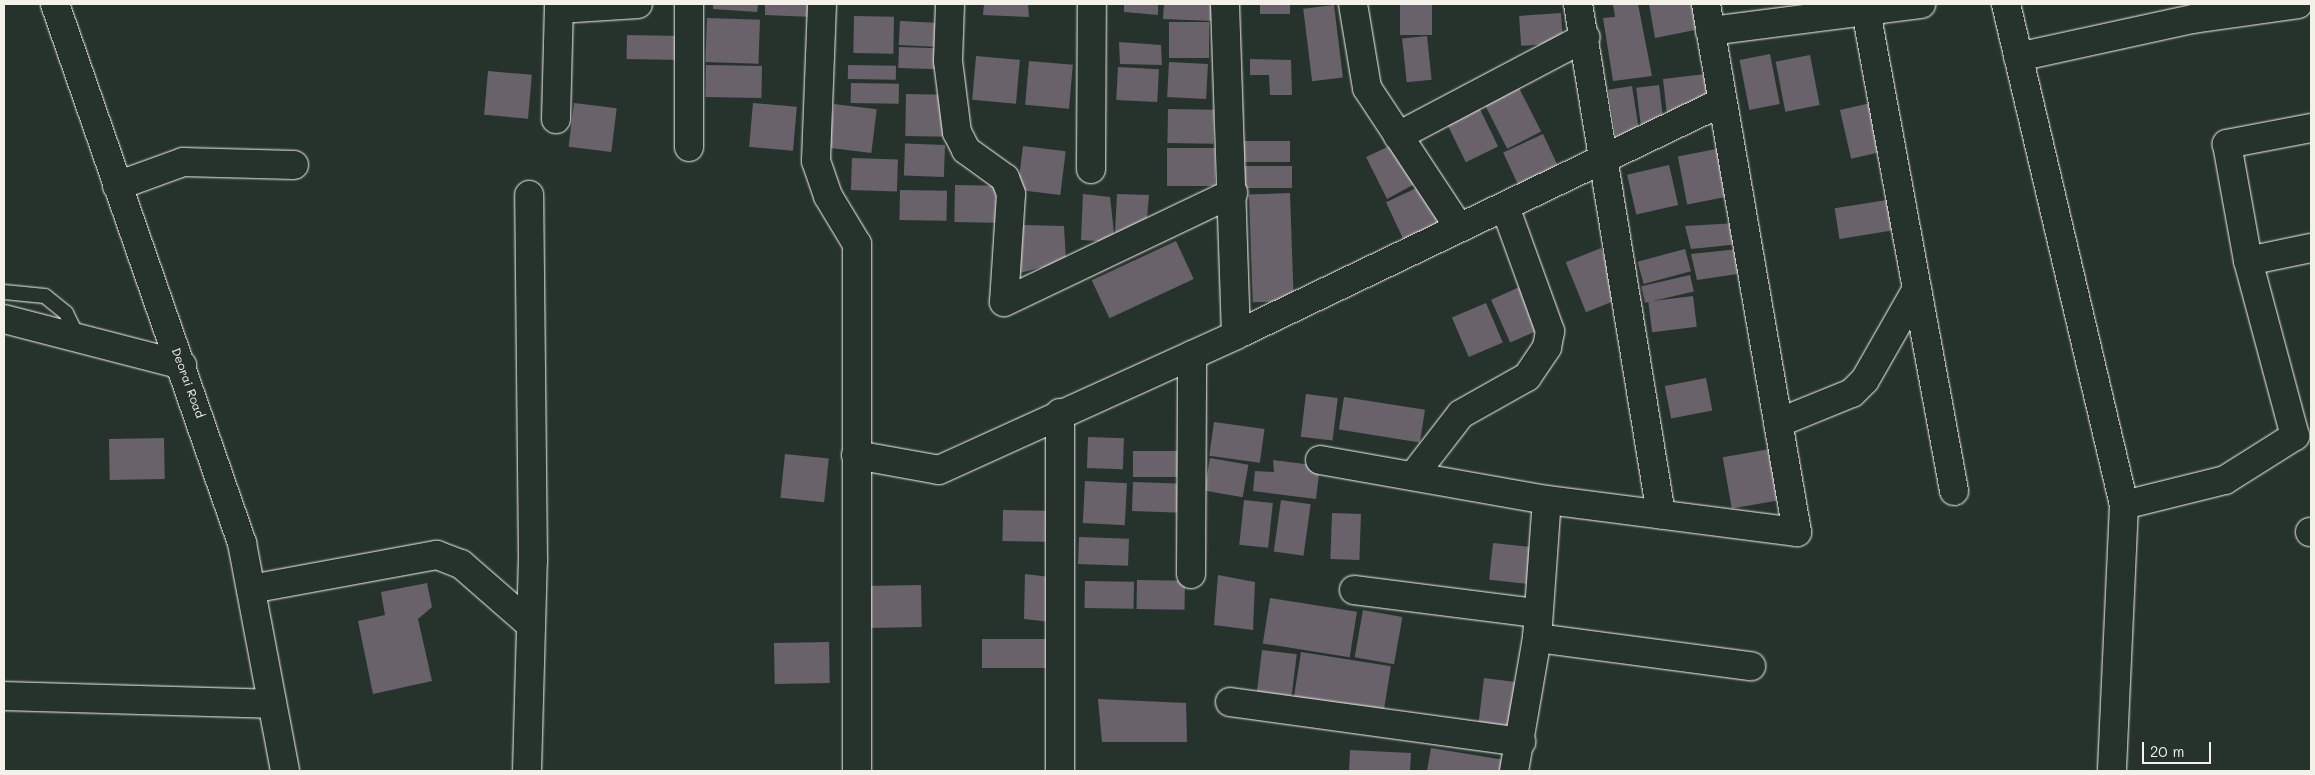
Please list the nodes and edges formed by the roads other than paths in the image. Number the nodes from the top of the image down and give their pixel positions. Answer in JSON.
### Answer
{"nodes":[{"id":1,"x":56,"y":4,"type":"edge"},
{"id":2,"x":638,"y":4,"type":"edge"},
{"id":3,"x":689,"y":4,"type":"edge"},
{"id":4,"x":822,"y":4,"type":"edge"},
{"id":5,"x":950,"y":4,"type":"edge"},
{"id":6,"x":1092,"y":4,"type":"edge"},
{"id":7,"x":1225,"y":4,"type":"edge"},
{"id":8,"x":1353,"y":4,"type":"edge"},
{"id":9,"x":1578,"y":4,"type":"edge"},
{"id":10,"x":1706,"y":4,"type":"edge"},
{"id":11,"x":1921,"y":4,"type":"edge"},
{"id":12,"x":2006,"y":4,"type":"edge"},
{"id":13,"x":2298,"y":4,"type":"edge"},
{"id":14,"x":559,"y":6,"type":"edge"},
{"id":15,"x":1866,"y":11,"type":"junction"},
{"id":16,"x":2173,"y":13,"type":"edge"},
{"id":17,"x":1710,"y":30,"type":"junction"},
{"id":18,"x":1586,"y":37,"type":"junction"},
{"id":19,"x":2018,"y":57,"type":"junction"},
{"id":20,"x":1720,"y":104,"type":"junction"},
{"id":21,"x":556,"y":118,"type":"dead end"},
{"id":22,"x":2311,"y":128,"type":"edge"},
{"id":23,"x":1398,"y":136,"type":"junction"},
{"id":24,"x":689,"y":147,"type":"dead end"},
{"id":25,"x":1605,"y":158,"type":"junction"},
{"id":26,"x":294,"y":165,"type":"dead end"},
{"id":27,"x":1091,"y":169,"type":"dead end"},
{"id":28,"x":117,"y":186,"type":"junction"},
{"id":29,"x":1233,"y":193,"type":"junction"},
{"id":30,"x":529,"y":195,"type":"dead end"},
{"id":31,"x":1505,"y":207,"type":"junction"},
{"id":32,"x":1458,"y":226,"type":"junction"},
{"id":33,"x":2311,"y":248,"type":"edge"},
{"id":34,"x":2248,"y":261,"type":"junction"},
{"id":35,"x":1917,"y":289,"type":"junction"},
{"id":36,"x":4,"y":292,"type":"edge"},
{"id":37,"x":4,"y":319,"type":"edge"},
{"id":38,"x":1236,"y":335,"type":"junction"},
{"id":39,"x":78,"y":338,"type":"junction"},
{"id":40,"x":1192,"y":355,"type":"junction"},
{"id":41,"x":182,"y":365,"type":"junction"},
{"id":42,"x":1060,"y":413,"type":"junction"},
{"id":43,"x":1778,"y":423,"type":"junction"},
{"id":44,"x":856,"y":455,"type":"junction"},
{"id":45,"x":1320,"y":460,"type":"dead end"},
{"id":46,"x":1413,"y":476,"type":"junction"},
{"id":47,"x":1954,"y":491,"type":"dead end"},
{"id":48,"x":1547,"y":500,"type":"junction"},
{"id":49,"x":2124,"y":505,"type":"junction"},
{"id":50,"x":1661,"y":514,"type":"junction"},
{"id":51,"x":1191,"y":574,"type":"dead end"},
{"id":52,"x":251,"y":589,"type":"junction"},
{"id":53,"x":1354,"y":590,"type":"dead end"},
{"id":54,"x":532,"y":615,"type":"junction"},
{"id":55,"x":1537,"y":625,"type":"junction"},
{"id":56,"x":1751,"y":666,"type":"dead end"},
{"id":57,"x":4,"y":696,"type":"edge"},
{"id":58,"x":1230,"y":702,"type":"dead end"},
{"id":59,"x":272,"y":704,"type":"junction"},
{"id":60,"x":1521,"y":742,"type":"junction"},
{"id":61,"x":285,"y":771,"type":"edge"},
{"id":62,"x":527,"y":771,"type":"edge"},
{"id":63,"x":856,"y":771,"type":"edge"},
{"id":64,"x":1060,"y":771,"type":"edge"},
{"id":65,"x":1514,"y":771,"type":"edge"},
{"id":66,"x":2112,"y":771,"type":"edge"}],
"edges":[{"from":1,"to":28,"type":"street","name":"Deorai Road"},
{"from":2,"to":14,"type":"street"},
{"from":3,"to":24,"type":"street"},
{"from":4,"to":44,"type":"street"},
{"from":5,"to":29,"type":"street"},
{"from":6,"to":27,"type":"street"},
{"from":7,"to":29,"type":"street"},
{"from":8,"to":23,"type":"street"},
{"from":9,"to":18,"type":"street"},
{"from":10,"to":17,"type":"street"},
{"from":11,"to":15,"type":"street"},
{"from":12,"to":19,"type":"street"},
{"from":13,"to":16,"type":"street"},
{"from":14,"to":21,"type":"street"},
{"from":15,"to":17,"type":"street"},
{"from":15,"to":35,"type":"street"},
{"from":16,"to":19,"type":"street"},
{"from":17,"to":20,"type":"street"},
{"from":18,"to":23,"type":"street"},
{"from":18,"to":25,"type":"street"},
{"from":19,"to":49,"type":"street"},
{"from":20,"to":25,"type":"street"},
{"from":20,"to":43,"type":"street"},
{"from":22,"to":34,"type":"street"},
{"from":23,"to":32,"type":"street"},
{"from":25,"to":31,"type":"street"},
{"from":25,"to":50,"type":"street"},
{"from":26,"to":28,"type":"street"},
{"from":28,"to":41,"type":"street","name":"Deorai Road"},
{"from":29,"to":38,"type":"street"},
{"from":30,"to":54,"type":"street"},
{"from":31,"to":32,"type":"street"},
{"from":31,"to":46,"type":"street"},
{"from":32,"to":38,"type":"street"},
{"from":33,"to":34,"type":"street"},
{"from":34,"to":49,"type":"street"},
{"from":35,"to":43,"type":"street"},
{"from":35,"to":47,"type":"street"},
{"from":36,"to":39,"type":"lane"},
{"from":37,"to":39,"type":"street"},
{"from":38,"to":40,"type":"street"},
{"from":39,"to":41,"type":"street"},
{"from":40,"to":42,"type":"street"},
{"from":40,"to":51,"type":"street"},
{"from":41,"to":52,"type":"street","name":"Deorai Road"},
{"from":42,"to":44,"type":"street"},
{"from":42,"to":64,"type":"street"},
{"from":43,"to":50,"type":"street"},
{"from":44,"to":63,"type":"street"},
{"from":45,"to":46,"type":"street"},
{"from":46,"to":48,"type":"street"},
{"from":48,"to":50,"type":"street"},
{"from":48,"to":55,"type":"street"},
{"from":49,"to":66,"type":"street"},
{"from":52,"to":54,"type":"street"},
{"from":52,"to":59,"type":"street","name":"Deorai Road"},
{"from":53,"to":55,"type":"street"},
{"from":54,"to":62,"type":"street"},
{"from":55,"to":56,"type":"street"},
{"from":55,"to":60,"type":"street"},
{"from":57,"to":59,"type":"street"},
{"from":58,"to":60,"type":"street"},
{"from":59,"to":61,"type":"street","name":"Deorai Road"},
{"from":60,"to":65,"type":"street"}]}
